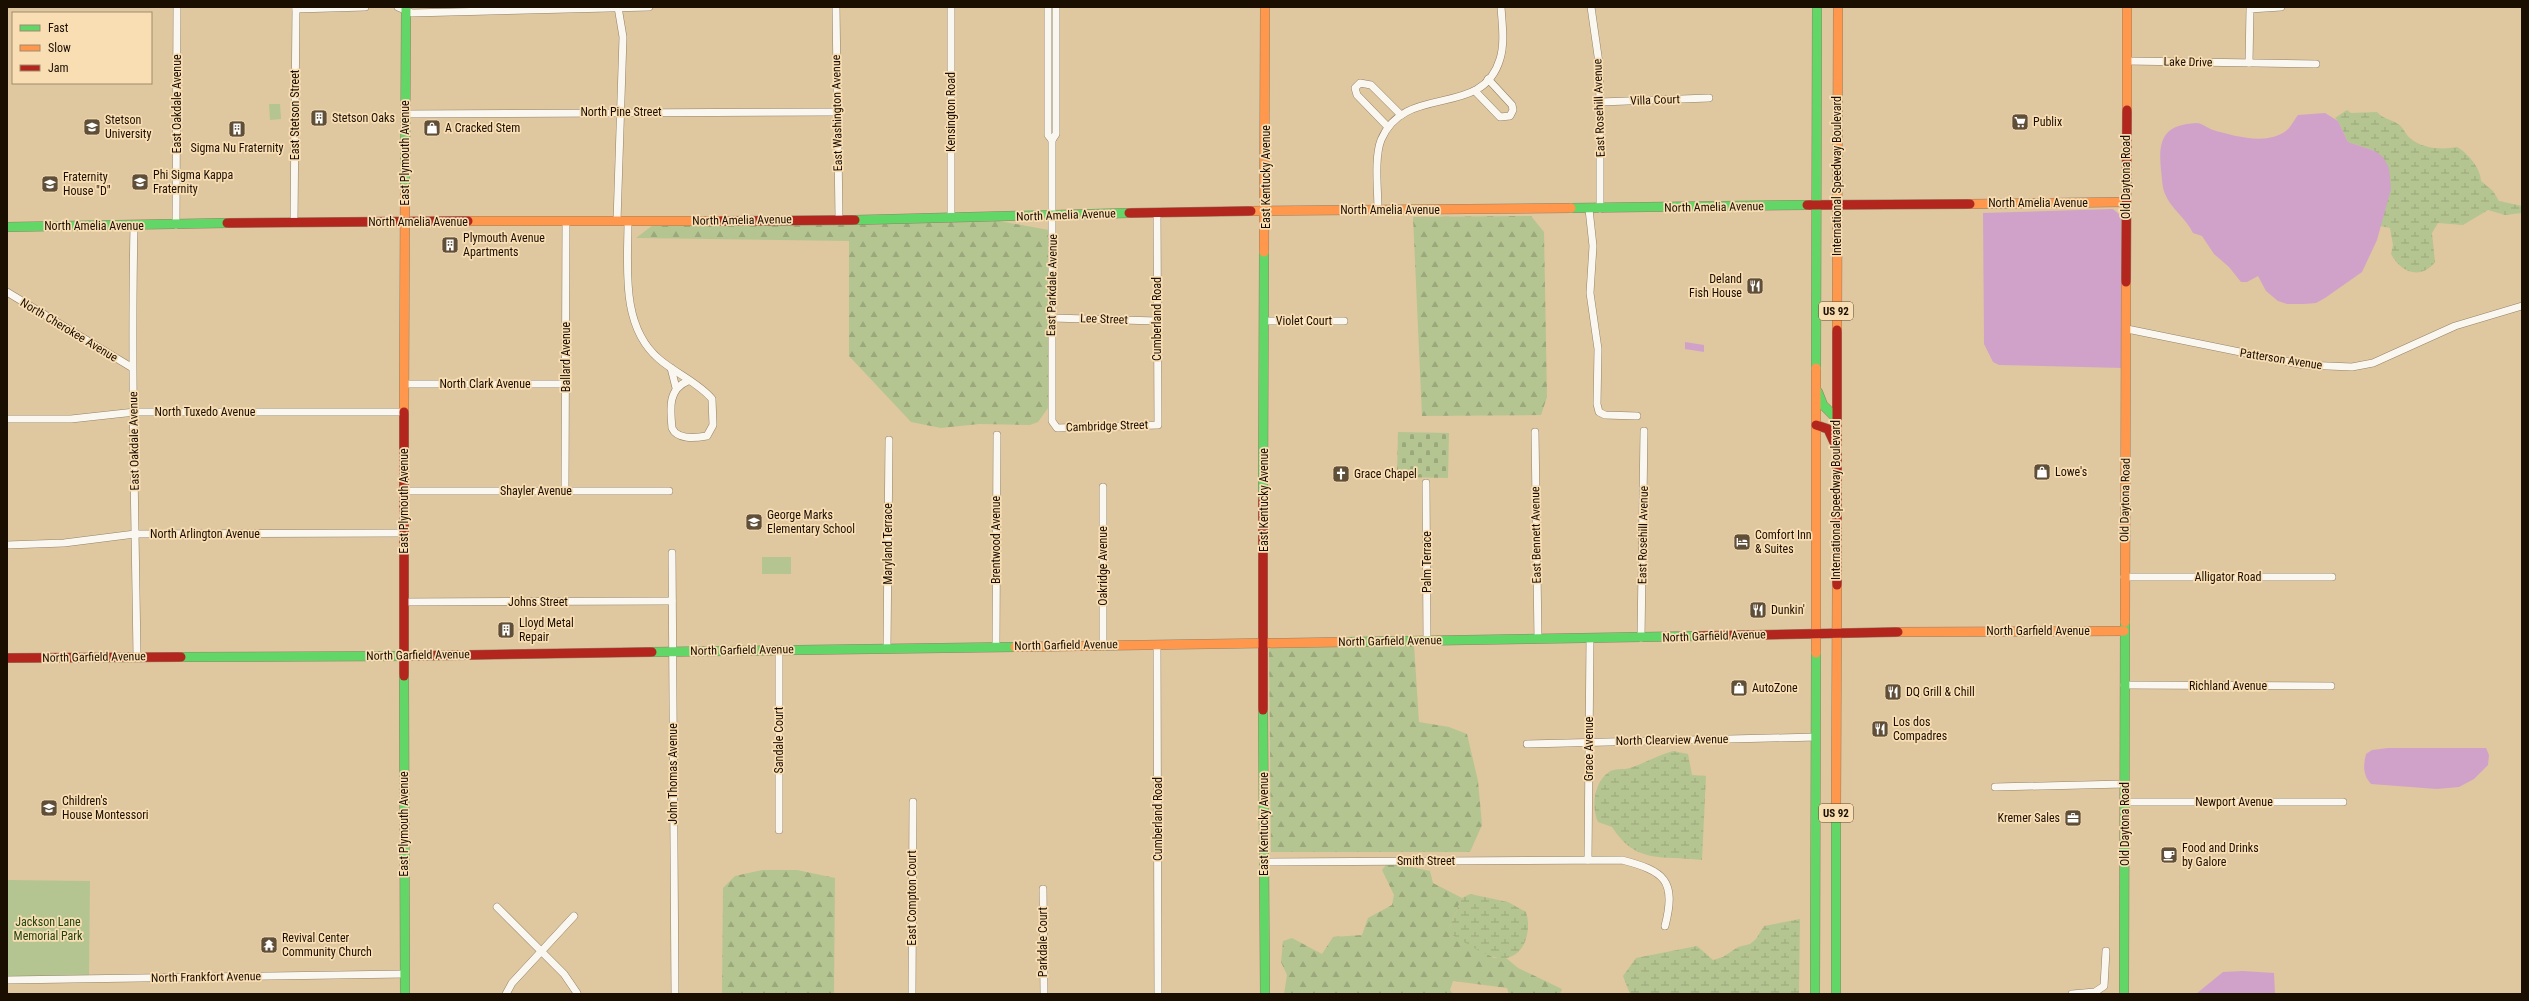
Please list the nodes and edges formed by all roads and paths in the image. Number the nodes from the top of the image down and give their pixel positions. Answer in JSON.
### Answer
{"nodes":[{"id":1,"x":177,"y":7,"type":"edge"},
{"id":2,"x":365,"y":7,"type":"edge"},
{"id":3,"x":618,"y":7,"type":"edge"},
{"id":4,"x":649,"y":7,"type":"edge"},
{"id":5,"x":836,"y":7,"type":"edge"},
{"id":6,"x":951,"y":7,"type":"edge"},
{"id":7,"x":1048,"y":7,"type":"edge"},
{"id":8,"x":1056,"y":7,"type":"edge"},
{"id":9,"x":1266,"y":7,"type":"edge"},
{"id":10,"x":1501,"y":7,"type":"edge"},
{"id":11,"x":1591,"y":7,"type":"edge"},
{"id":12,"x":1817,"y":7,"type":"edge"},
{"id":13,"x":1831,"y":7,"type":"edge"},
{"id":14,"x":1838,"y":7,"type":"edge"},
{"id":15,"x":2127,"y":7,"type":"edge"},
{"id":16,"x":2281,"y":7,"type":"edge"},
{"id":17,"x":296,"y":8,"type":"edge"},
{"id":18,"x":403,"y":8,"type":"edge"},
{"id":19,"x":1838,"y":25,"type":"junction"},
{"id":20,"x":2127,"y":61,"type":"junction"},
{"id":21,"x":2249,"y":63,"type":"junction"},
{"id":22,"x":2316,"y":64,"type":"dead end"},
{"id":23,"x":1488,"y":79,"type":"junction"},
{"id":24,"x":1475,"y":91,"type":"junction"},
{"id":25,"x":1709,"y":98,"type":"dead end"},
{"id":26,"x":1600,"y":102,"type":"junction"},
{"id":27,"x":622,"y":112,"type":"junction"},
{"id":28,"x":837,"y":112,"type":"junction"},
{"id":29,"x":405,"y":114,"type":"junction"},
{"id":30,"x":1401,"y":114,"type":"junction"},
{"id":31,"x":1388,"y":127,"type":"junction"},
{"id":32,"x":1052,"y":140,"type":"junction"},
{"id":33,"x":2125,"y":202,"type":"junction"},
{"id":34,"x":1836,"y":204,"type":"junction"},
{"id":35,"x":1817,"y":205,"type":"junction"},
{"id":36,"x":1589,"y":209,"type":"junction"},
{"id":37,"x":1600,"y":209,"type":"junction"},
{"id":38,"x":1378,"y":210,"type":"junction"},
{"id":39,"x":1266,"y":211,"type":"junction"},
{"id":40,"x":1157,"y":212,"type":"junction"},
{"id":41,"x":951,"y":217,"type":"junction"},
{"id":42,"x":1053,"y":217,"type":"junction"},
{"id":43,"x":839,"y":218,"type":"junction"},
{"id":44,"x":405,"y":221,"type":"junction"},
{"id":45,"x":618,"y":221,"type":"junction"},
{"id":46,"x":628,"y":221,"type":"junction"},
{"id":47,"x":566,"y":222,"type":"junction"},
{"id":48,"x":294,"y":223,"type":"junction"},
{"id":49,"x":176,"y":225,"type":"junction"},
{"id":50,"x":134,"y":226,"type":"junction"},
{"id":51,"x":7,"y":227,"type":"edge"},
{"id":52,"x":7,"y":292,"type":"edge"},
{"id":53,"x":2522,"y":306,"type":"edge"},
{"id":54,"x":1052,"y":318,"type":"junction"},
{"id":55,"x":1157,"y":321,"type":"junction"},
{"id":56,"x":1265,"y":321,"type":"junction"},
{"id":57,"x":1344,"y":321,"type":"dead end"},
{"id":58,"x":2127,"y":329,"type":"junction"},
{"id":59,"x":132,"y":367,"type":"junction"},
{"id":60,"x":671,"y":368,"type":"junction"},
{"id":61,"x":688,"y":381,"type":"junction"},
{"id":62,"x":404,"y":384,"type":"junction"},
{"id":63,"x":566,"y":384,"type":"junction"},
{"id":64,"x":676,"y":388,"type":"junction"},
{"id":65,"x":1816,"y":390,"type":"junction"},
{"id":66,"x":135,"y":412,"type":"junction"},
{"id":67,"x":404,"y":412,"type":"junction"},
{"id":68,"x":1637,"y":416,"type":"dead end"},
{"id":69,"x":1836,"y":418,"type":"junction"},
{"id":70,"x":7,"y":419,"type":"edge"},
{"id":71,"x":1158,"y":425,"type":"joint"},
{"id":72,"x":1816,"y":425,"type":"junction"},
{"id":73,"x":1057,"y":428,"type":"joint"},
{"id":74,"x":1644,"y":431,"type":"dead end"},
{"id":75,"x":1535,"y":432,"type":"dead end"},
{"id":76,"x":997,"y":435,"type":"dead end"},
{"id":77,"x":889,"y":440,"type":"dead end"},
{"id":78,"x":1836,"y":446,"type":"junction"},
{"id":79,"x":1426,"y":483,"type":"dead end"},
{"id":80,"x":1103,"y":487,"type":"dead end"},
{"id":81,"x":404,"y":491,"type":"junction"},
{"id":82,"x":670,"y":491,"type":"dead end"},
{"id":83,"x":565,"y":492,"type":"junction"},
{"id":84,"x":403,"y":533,"type":"junction"},
{"id":85,"x":135,"y":534,"type":"junction"},
{"id":86,"x":7,"y":545,"type":"edge"},
{"id":87,"x":672,"y":553,"type":"dead end"},
{"id":88,"x":2124,"y":577,"type":"junction"},
{"id":89,"x":2332,"y":577,"type":"dead end"},
{"id":90,"x":672,"y":601,"type":"junction"},
{"id":91,"x":404,"y":602,"type":"junction"},
{"id":92,"x":2124,"y":631,"type":"junction"},
{"id":93,"x":1836,"y":632,"type":"junction"},
{"id":94,"x":1816,"y":633,"type":"junction"},
{"id":95,"x":1538,"y":638,"type":"junction"},
{"id":96,"x":1641,"y":638,"type":"junction"},
{"id":97,"x":1590,"y":639,"type":"junction"},
{"id":98,"x":1427,"y":641,"type":"junction"},
{"id":99,"x":1263,"y":642,"type":"junction"},
{"id":100,"x":1103,"y":645,"type":"junction"},
{"id":101,"x":1157,"y":645,"type":"junction"},
{"id":102,"x":996,"y":646,"type":"junction"},
{"id":103,"x":887,"y":648,"type":"junction"},
{"id":104,"x":779,"y":649,"type":"junction"},
{"id":105,"x":673,"y":651,"type":"junction"},
{"id":106,"x":137,"y":656,"type":"junction"},
{"id":107,"x":403,"y":656,"type":"junction"},
{"id":108,"x":7,"y":658,"type":"edge"},
{"id":109,"x":2124,"y":685,"type":"junction"},
{"id":110,"x":2331,"y":686,"type":"dead end"},
{"id":111,"x":1816,"y":737,"type":"junction"},
{"id":112,"x":1589,"y":742,"type":"junction"},
{"id":113,"x":1527,"y":744,"type":"dead end"},
{"id":114,"x":2124,"y":784,"type":"junction"},
{"id":115,"x":1995,"y":786,"type":"dead end"},
{"id":116,"x":913,"y":802,"type":"dead end"},
{"id":117,"x":2124,"y":802,"type":"junction"},
{"id":118,"x":2343,"y":802,"type":"dead end"},
{"id":119,"x":779,"y":830,"type":"dead end"},
{"id":120,"x":1588,"y":860,"type":"junction"},
{"id":121,"x":1264,"y":862,"type":"junction"},
{"id":122,"x":1043,"y":889,"type":"dead end"},
{"id":123,"x":497,"y":907,"type":"dead end"},
{"id":124,"x":574,"y":916,"type":"dead end"},
{"id":125,"x":1666,"y":926,"type":"dead end"},
{"id":126,"x":542,"y":951,"type":"junction"},
{"id":127,"x":2106,"y":951,"type":"dead end"},
{"id":128,"x":405,"y":974,"type":"junction"},
{"id":129,"x":7,"y":980,"type":"edge"},
{"id":130,"x":577,"y":993,"type":"edge"},
{"id":131,"x":405,"y":994,"type":"edge"},
{"id":132,"x":506,"y":994,"type":"edge"},
{"id":133,"x":675,"y":994,"type":"edge"},
{"id":134,"x":912,"y":994,"type":"edge"},
{"id":135,"x":1044,"y":994,"type":"edge"},
{"id":136,"x":1158,"y":994,"type":"edge"},
{"id":137,"x":1265,"y":994,"type":"edge"},
{"id":138,"x":1815,"y":994,"type":"edge"},
{"id":139,"x":1836,"y":994,"type":"edge"},
{"id":140,"x":2072,"y":994,"type":"edge"},
{"id":141,"x":2124,"y":994,"type":"edge"}],
"edges":[{"from":1,"to":49,"type":"street","name":"East Oakdale Avenue"},
{"from":2,"to":17,"type":"street"},
{"from":3,"to":4,"type":"street"},
{"from":3,"to":18,"type":"street"},
{"from":3,"to":27,"type":"street"},
{"from":5,"to":28,"type":"street","name":"East Washington Avenue"},
{"from":6,"to":41,"type":"street","name":"Kensington Road"},
{"from":7,"to":32,"type":"street","name":"East Parkdale Avenue"},
{"from":8,"to":32,"type":"street","name":"East Parkdale Avenue"},
{"from":9,"to":39,"type":"main road","name":"East Kentucky Avenue"},
{"from":10,"to":23,"type":"street"},
{"from":11,"to":26,"type":"street","name":"East Rosehill Avenue"},
{"from":12,"to":35,"type":"main road","name":"International Speedway Boulevard","number":"US 92"},
{"from":13,"to":19,"type":"main road"},
{"from":14,"to":19,"type":"main road","name":"International Speedway Boulevard","number":"US 92"},
{"from":15,"to":20,"type":"main road","name":"Old Daytona Road"},
{"from":16,"to":21,"type":"street"},
{"from":17,"to":48,"type":"street","name":"East Stetson Street"},
{"from":18,"to":29,"type":"main road","name":"East Plymouth Avenue"},
{"from":19,"to":34,"type":"main road","name":"International Speedway Boulevard","number":"US 92"},
{"from":20,"to":21,"type":"street","name":"Lake Drive"},
{"from":20,"to":33,"type":"main road","name":"Old Daytona Road"},
{"from":21,"to":22,"type":"street","name":"Lake Drive"},
{"from":23,"to":24,"type":"street"},
{"from":23,"to":24,"type":"street"},
{"from":24,"to":30,"type":"street"},
{"from":25,"to":26,"type":"street","name":"Villa Court"},
{"from":26,"to":37,"type":"street","name":"East Rosehill Avenue"},
{"from":27,"to":28,"type":"street","name":"North Pine Street"},
{"from":27,"to":29,"type":"street","name":"North Pine Street"},
{"from":27,"to":45,"type":"street"},
{"from":28,"to":43,"type":"street","name":"East Washington Avenue"},
{"from":29,"to":44,"type":"main road","name":"East Plymouth Avenue"},
{"from":30,"to":31,"type":"street"},
{"from":30,"to":31,"type":"street"},
{"from":31,"to":38,"type":"street"},
{"from":32,"to":42,"type":"street","name":"East Parkdale Avenue"},
{"from":33,"to":34,"type":"main road","name":"North Amelia Avenue"},
{"from":33,"to":58,"type":"main road","name":"Old Daytona Road"},
{"from":34,"to":35,"type":"main road","name":"North Amelia Avenue"},
{"from":34,"to":69,"type":"main road","name":"International Speedway Boulevard","number":"US 92"},
{"from":35,"to":37,"type":"main road","name":"North Amelia Avenue"},
{"from":35,"to":65,"type":"main road","name":"International Speedway Boulevard","number":"US 92"},
{"from":36,"to":37,"type":"main road","name":"North Amelia Avenue"},
{"from":36,"to":38,"type":"main road","name":"North Amelia Avenue"},
{"from":36,"to":68,"type":"street"},
{"from":38,"to":39,"type":"main road","name":"North Amelia Avenue"},
{"from":39,"to":40,"type":"main road","name":"North Amelia Avenue"},
{"from":39,"to":56,"type":"main road","name":"East Kentucky Avenue"},
{"from":40,"to":42,"type":"main road","name":"North Amelia Avenue"},
{"from":40,"to":55,"type":"street","name":"Cumberland Road"},
{"from":41,"to":42,"type":"main road","name":"North Amelia Avenue"},
{"from":41,"to":43,"type":"main road","name":"North Amelia Avenue"},
{"from":42,"to":54,"type":"street","name":"East Parkdale Avenue"},
{"from":43,"to":46,"type":"main road","name":"North Amelia Avenue"},
{"from":44,"to":47,"type":"main road","name":"North Amelia Avenue"},
{"from":44,"to":48,"type":"main road","name":"North Amelia Avenue"},
{"from":44,"to":62,"type":"main road","name":"East Plymouth Avenue"},
{"from":45,"to":46,"type":"main road","name":"North Amelia Avenue"},
{"from":45,"to":47,"type":"main road","name":"North Amelia Avenue"},
{"from":46,"to":60,"type":"street"},
{"from":47,"to":63,"type":"street","name":"Ballard Avenue"},
{"from":48,"to":49,"type":"main road","name":"North Amelia Avenue"},
{"from":49,"to":50,"type":"main road","name":"North Amelia Avenue"},
{"from":50,"to":51,"type":"main road","name":"North Amelia Avenue"},
{"from":50,"to":59,"type":"street","name":"East Oakdale Avenue"},
{"from":52,"to":59,"type":"street","name":"North Cherokee Avenue"},
{"from":53,"to":58,"type":"street","name":"Patterson Avenue"},
{"from":54,"to":55,"type":"street","name":"Lee Street"},
{"from":54,"to":73,"type":"street","name":"East Parkdale Avenue"},
{"from":55,"to":71,"type":"street","name":"Cumberland Road"},
{"from":56,"to":57,"type":"street","name":"Violet Court"},
{"from":56,"to":99,"type":"main road","name":"East Kentucky Avenue"},
{"from":58,"to":88,"type":"main road","name":"Old Daytona Road"},
{"from":59,"to":66,"type":"street","name":"East Oakdale Avenue"},
{"from":60,"to":61,"type":"street"},
{"from":60,"to":64,"type":"street"},
{"from":61,"to":64,"type":"street"},
{"from":61,"to":64,"type":"street"},
{"from":62,"to":63,"type":"street","name":"North Clark Avenue"},
{"from":62,"to":67,"type":"main road","name":"East Plymouth Avenue"},
{"from":63,"to":83,"type":"street","name":"Ballard Avenue"},
{"from":65,"to":69,"type":"main road"},
{"from":65,"to":72,"type":"main road","name":"International Speedway Boulevard","number":"US 92"},
{"from":66,"to":67,"type":"street","name":"North Tuxedo Avenue"},
{"from":66,"to":70,"type":"street","name":"North Tuxedo Avenue"},
{"from":66,"to":85,"type":"street","name":"East Oakdale Avenue"},
{"from":67,"to":81,"type":"main road","name":"East Plymouth Avenue"},
{"from":69,"to":78,"type":"main road","name":"International Speedway Boulevard","number":"US 92"},
{"from":71,"to":73,"type":"street","name":"Cambridge Street"},
{"from":72,"to":78,"type":"main road"},
{"from":72,"to":94,"type":"main road","name":"International Speedway Boulevard","number":"US 92"},
{"from":74,"to":96,"type":"street","name":"East Rosehill Avenue"},
{"from":75,"to":95,"type":"street","name":"East Bennett Avenue"},
{"from":76,"to":102,"type":"street","name":"Brentwood Avenue"},
{"from":77,"to":103,"type":"street","name":"Maryland Terrace"},
{"from":78,"to":93,"type":"main road","name":"International Speedway Boulevard","number":"US 92"},
{"from":79,"to":98,"type":"street","name":"Palm Terrace"},
{"from":80,"to":100,"type":"street","name":"Oakridge Avenue"},
{"from":81,"to":83,"type":"street","name":"Shayler Avenue"},
{"from":81,"to":84,"type":"main road","name":"East Plymouth Avenue"},
{"from":82,"to":83,"type":"street","name":"Shayler Avenue"},
{"from":84,"to":85,"type":"street","name":"North Arlington Avenue"},
{"from":84,"to":91,"type":"main road","name":"East Plymouth Avenue"},
{"from":85,"to":86,"type":"street","name":"North Arlington Avenue"},
{"from":85,"to":106,"type":"street","name":"East Oakdale Avenue"},
{"from":87,"to":90,"type":"street","name":"John Thomas Avenue"},
{"from":88,"to":89,"type":"street","name":"Alligator Road"},
{"from":88,"to":92,"type":"main road","name":"Old Daytona Road"},
{"from":90,"to":91,"type":"street","name":"Johns Street"},
{"from":90,"to":105,"type":"street","name":"John Thomas Avenue"},
{"from":91,"to":107,"type":"main road","name":"East Plymouth Avenue"},
{"from":92,"to":93,"type":"main road","name":"North Garfield Avenue"},
{"from":92,"to":109,"type":"main road","name":"Old Daytona Road"},
{"from":93,"to":94,"type":"main road","name":"North Garfield Avenue"},
{"from":93,"to":139,"type":"main road","name":"International Speedway Boulevard","number":"US 92"},
{"from":94,"to":96,"type":"main road","name":"North Garfield Avenue"},
{"from":94,"to":111,"type":"main road","name":"International Speedway Boulevard","number":"US 92"},
{"from":95,"to":97,"type":"main road","name":"North Garfield Avenue"},
{"from":95,"to":98,"type":"main road","name":"North Garfield Avenue"},
{"from":96,"to":97,"type":"main road","name":"North Garfield Avenue"},
{"from":97,"to":112,"type":"street","name":"Grace Avenue"},
{"from":98,"to":99,"type":"main road","name":"North Garfield Avenue"},
{"from":99,"to":101,"type":"main road","name":"North Garfield Avenue"},
{"from":99,"to":121,"type":"main road","name":"East Kentucky Avenue"},
{"from":100,"to":101,"type":"main road","name":"North Garfield Avenue"},
{"from":100,"to":102,"type":"main road","name":"North Garfield Avenue"},
{"from":101,"to":136,"type":"street","name":"Cumberland Road"},
{"from":102,"to":103,"type":"main road","name":"North Garfield Avenue"},
{"from":103,"to":104,"type":"main road","name":"North Garfield Avenue"},
{"from":104,"to":105,"type":"main road","name":"North Garfield Avenue"},
{"from":104,"to":119,"type":"street","name":"Sandale Court"},
{"from":105,"to":107,"type":"main road","name":"North Garfield Avenue"},
{"from":105,"to":133,"type":"street","name":"John Thomas Avenue"},
{"from":106,"to":107,"type":"main road","name":"North Garfield Avenue"},
{"from":106,"to":108,"type":"main road","name":"North Garfield Avenue"},
{"from":107,"to":128,"type":"main road","name":"East Plymouth Avenue"},
{"from":109,"to":110,"type":"street","name":"Richland Avenue"},
{"from":109,"to":114,"type":"main road","name":"Old Daytona Road"},
{"from":111,"to":112,"type":"street","name":"North Clearview Avenue"},
{"from":111,"to":138,"type":"main road","name":"International Speedway Boulevard","number":"US 92"},
{"from":112,"to":113,"type":"street","name":"North Clearview Avenue"},
{"from":112,"to":120,"type":"street","name":"Grace Avenue"},
{"from":114,"to":115,"type":"street"},
{"from":114,"to":117,"type":"main road","name":"Old Daytona Road"},
{"from":116,"to":134,"type":"street","name":"East Compton Court"},
{"from":117,"to":118,"type":"street","name":"Newport Avenue"},
{"from":117,"to":141,"type":"main road","name":"Old Daytona Road"},
{"from":120,"to":121,"type":"street","name":"Smith Street"},
{"from":120,"to":125,"type":"street","name":"Smith Street"},
{"from":121,"to":137,"type":"main road","name":"East Kentucky Avenue"},
{"from":122,"to":135,"type":"street","name":"Parkdale Court"},
{"from":123,"to":126,"type":"street"},
{"from":124,"to":126,"type":"street"},
{"from":126,"to":130,"type":"street"},
{"from":126,"to":132,"type":"street"},
{"from":127,"to":140,"type":"street"},
{"from":128,"to":129,"type":"street","name":"North Frankfort Avenue"},
{"from":128,"to":131,"type":"main road","name":"East Plymouth Avenue"}]}
